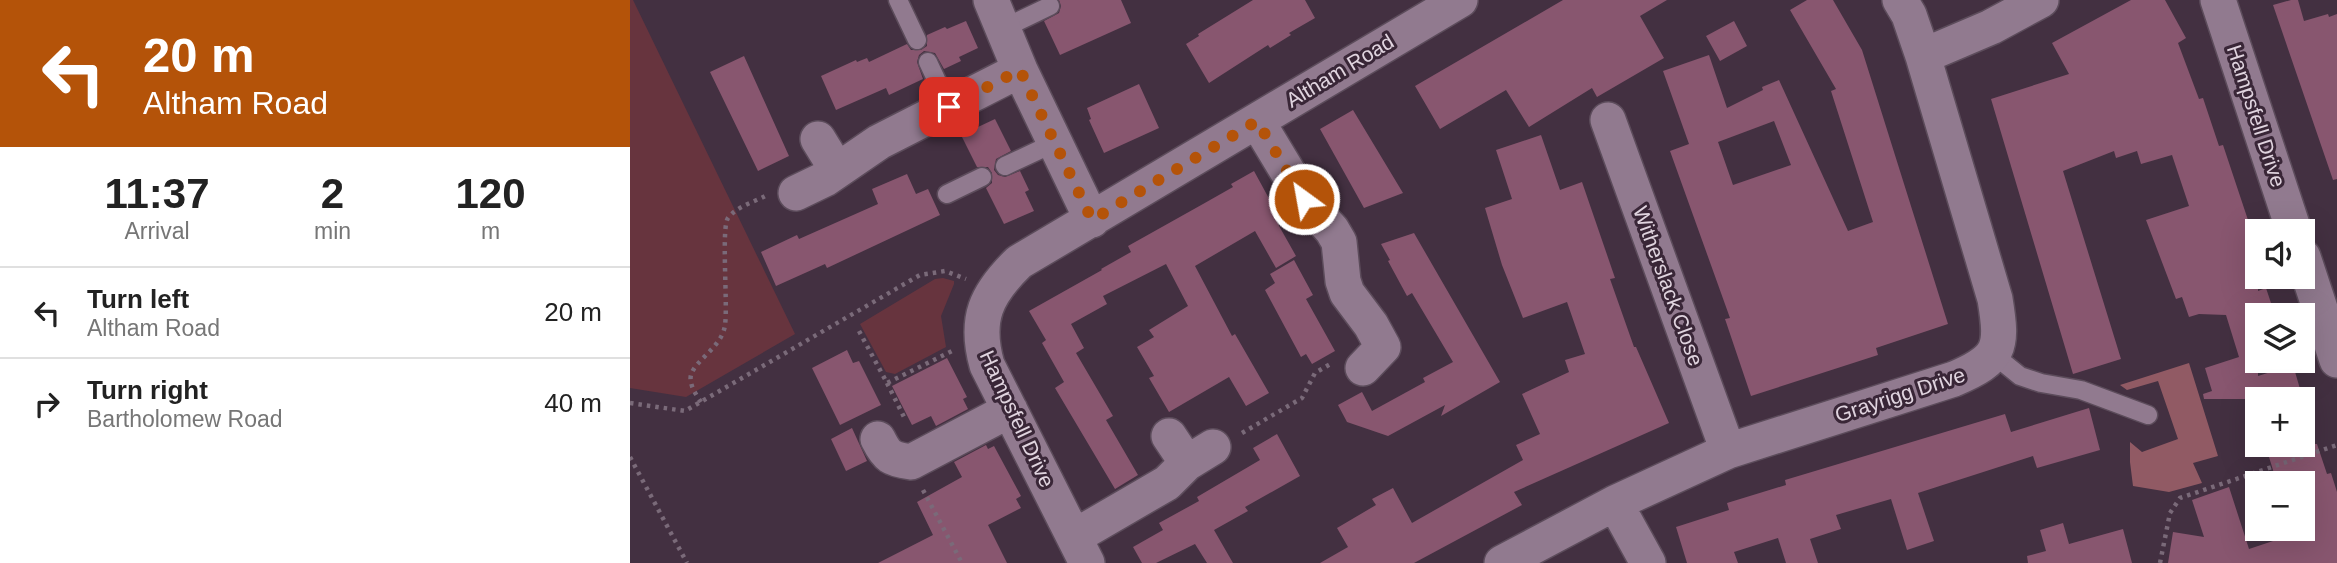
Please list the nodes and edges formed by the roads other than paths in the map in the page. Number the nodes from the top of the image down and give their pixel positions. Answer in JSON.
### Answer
{"nodes":[{"id":1,"x":898,"y":0,"type":"edge"},
{"id":2,"x":1460,"y":0,"type":"edge"},
{"id":3,"x":1900,"y":0,"type":"edge"},
{"id":4,"x":2041,"y":0,"type":"edge"},
{"id":5,"x":2218,"y":0,"type":"edge"},
{"id":6,"x":1050,"y":6,"type":"dead end"},
{"id":7,"x":997,"y":14,"type":"edge"},
{"id":8,"x":917,"y":40,"type":"dead end"},
{"id":9,"x":1923,"y":56,"type":"junction"},
{"id":10,"x":928,"y":62,"type":"dead end"},
{"id":11,"x":1020,"y":70,"type":"junction"},
{"id":12,"x":949,"y":107,"type":"junction"},
{"id":13,"x":1608,"y":120,"type":"dead end"},
{"id":14,"x":1257,"y":121,"type":"junction"},
{"id":15,"x":818,"y":139,"type":"dead end"},
{"id":16,"x":1054,"y":143,"type":"junction"},
{"id":17,"x":1005,"y":166,"type":"dead end"},
{"id":18,"x":837,"y":170,"type":"junction"},
{"id":19,"x":982,"y":177,"type":"dead end"},
{"id":20,"x":796,"y":193,"type":"road end"},
{"id":21,"x":947,"y":194,"type":"dead end"},
{"id":22,"x":2290,"y":219,"type":"edge"},
{"id":23,"x":1092,"y":220,"type":"junction"},
{"id":24,"x":998,"y":285,"type":"joint"},
{"id":25,"x":2314,"y":289,"type":"edge"},
{"id":26,"x":1386,"y":351,"type":"road end"},
{"id":27,"x":1994,"y":355,"type":"junction"},
{"id":28,"x":2337,"y":359,"type":"edge"},
{"id":29,"x":1010,"y":410,"type":"junction"},
{"id":30,"x":2148,"y":415,"type":"dead end"},
{"id":31,"x":878,"y":439,"type":"dead end"},
{"id":32,"x":1190,"y":449,"type":"road end"},
{"id":33,"x":1728,"y":451,"type":"junction"},
{"id":34,"x":1615,"y":503,"type":"junction"},
{"id":35,"x":1080,"y":550,"type":"edge"},
{"id":36,"x":1502,"y":563,"type":"edge"},
{"id":37,"x":1648,"y":563,"type":"edge"}],
"edges":[{"from":1,"to":8,"type":"lane"},
{"from":2,"to":14,"type":"street","name":"Altham Road"},
{"from":3,"to":9,"type":"street"},
{"from":4,"to":9,"type":"street"},
{"from":5,"to":22,"type":"street","name":"Hampsfell Drive"},
{"from":6,"to":7,"type":"lane"},
{"from":7,"to":11,"type":"street"},
{"from":9,"to":27,"type":"street"},
{"from":10,"to":12,"type":"lane"},
{"from":11,"to":12,"type":"street"},
{"from":11,"to":16,"type":"street"},
{"from":12,"to":18,"type":"street"},
{"from":13,"to":33,"type":"street","name":"Witherslack Close"},
{"from":14,"to":23,"type":"street","name":"Altham Road"},
{"from":14,"to":26,"type":"street"},
{"from":15,"to":18,"type":"street"},
{"from":16,"to":17,"type":"lane"},
{"from":16,"to":23,"type":"street"},
{"from":18,"to":20,"type":"street"},
{"from":19,"to":21,"type":"lane"},
{"from":23,"to":24,"type":"street","name":"Altham Road"},
{"from":24,"to":29,"type":"street","name":"Hampsfell Drive"},
{"from":25,"to":28,"type":"street"},
{"from":27,"to":30,"type":"lane"},
{"from":27,"to":33,"type":"street","name":"Grayrigg Drive"},
{"from":29,"to":31,"type":"street"},
{"from":29,"to":35,"type":"street","name":"Hampsfell Drive"},
{"from":32,"to":35,"type":"street"},
{"from":33,"to":34,"type":"street","name":"Grayrigg Drive"},
{"from":34,"to":36,"type":"street","name":"Grayrigg Drive"},
{"from":34,"to":37,"type":"street"}]}
